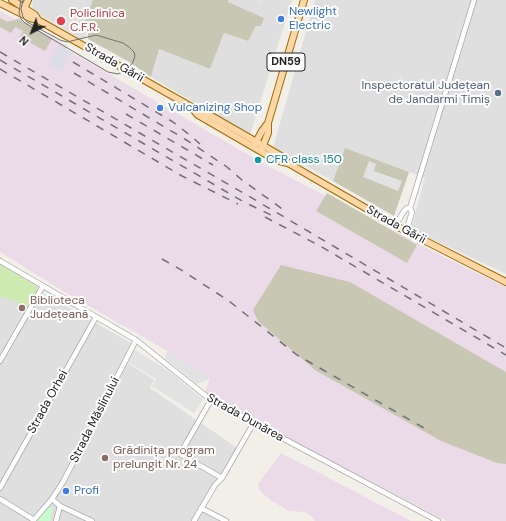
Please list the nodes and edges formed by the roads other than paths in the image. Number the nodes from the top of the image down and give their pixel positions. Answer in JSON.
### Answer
{"nodes":[{"id":1,"x":28,"y":0,"type":"edge"},
{"id":2,"x":304,"y":0,"type":"edge"},
{"id":3,"x":474,"y":0,"type":"edge"},
{"id":4,"x":14,"y":1,"type":"edge"},
{"id":5,"x":0,"y":3,"type":"edge"},
{"id":6,"x":12,"y":10,"type":"junction"},
{"id":7,"x":23,"y":11,"type":"junction"},
{"id":8,"x":268,"y":123,"type":"junction"},
{"id":9,"x":255,"y":144,"type":"junction"},
{"id":10,"x":262,"y":148,"type":"junction"},
{"id":11,"x":410,"y":208,"type":"junction"},
{"id":12,"x":395,"y":226,"type":"junction"},
{"id":13,"x":406,"y":232,"type":"junction"},
{"id":14,"x":0,"y":261,"type":"edge"},
{"id":15,"x":506,"y":282,"type":"edge"},
{"id":16,"x":43,"y":286,"type":"junction"},
{"id":17,"x":96,"y":317,"type":"junction"},
{"id":18,"x":136,"y":340,"type":"junction"},
{"id":19,"x":0,"y":361,"type":"edge"},
{"id":20,"x":211,"y":400,"type":"junction"},
{"id":21,"x":253,"y":424,"type":"junction"},
{"id":22,"x":222,"y":478,"type":"junction"},
{"id":23,"x":0,"y":488,"type":"edge"},
{"id":24,"x":0,"y":499,"type":"edge"},
{"id":25,"x":52,"y":500,"type":"junction"},
{"id":26,"x":60,"y":506,"type":"junction"},
{"id":27,"x":201,"y":508,"type":"junction"},
{"id":28,"x":33,"y":520,"type":"edge"},
{"id":29,"x":56,"y":521,"type":"edge"},
{"id":30,"x":92,"y":521,"type":"edge"},
{"id":31,"x":194,"y":521,"type":"edge"},
{"id":32,"x":226,"y":521,"type":"edge"},
{"id":33,"x":438,"y":521,"type":"edge"}],
"edges":[{"from":1,"to":7,"type":"main road"},
{"from":2,"to":8,"type":"main road","number":"DN59"},
{"from":3,"to":11,"type":"street"},
{"from":4,"to":6,"type":"main road"},
{"from":4,"to":7,"type":"main road"},
{"from":5,"to":6,"type":"main road"},
{"from":6,"to":7,"type":"main road"},
{"from":7,"to":9,"type":"main road","name":"Strada Gării"},
{"from":8,"to":9,"type":"main road","number":"DN59"},
{"from":8,"to":10,"type":"main road","number":"DN59"},
{"from":9,"to":10,"type":"main road","name":"Strada Gării"},
{"from":10,"to":12,"type":"main road","name":"Strada Gării"},
{"from":11,"to":12,"type":"street"},
{"from":11,"to":13,"type":"street"},
{"from":12,"to":13,"type":"main road","name":"Strada Gării"},
{"from":13,"to":15,"type":"main road","name":"Strada Gării"},
{"from":14,"to":16,"type":"street","name":"Strada Dunărea"},
{"from":16,"to":17,"type":"street","name":"Strada Dunărea"},
{"from":16,"to":19,"type":"street"},
{"from":17,"to":18,"type":"street","name":"Strada Dunărea"},
{"from":17,"to":23,"type":"street","name":"Strada Orhei"},
{"from":18,"to":20,"type":"street","name":"Strada Dunărea"},
{"from":18,"to":25,"type":"street","name":"Strada Măslinului"},
{"from":20,"to":21,"type":"street","name":"Strada Dunărea"},
{"from":20,"to":22,"type":"street"},
{"from":21,"to":22,"type":"street"},
{"from":21,"to":33,"type":"street","name":"Strada Dunărea"},
{"from":22,"to":27,"type":"street"},
{"from":24,"to":28,"type":"street"},
{"from":25,"to":26,"type":"street"},
{"from":25,"to":28,"type":"street","name":"Strada Măslinului"},
{"from":26,"to":29,"type":"street"},
{"from":26,"to":30,"type":"street"},
{"from":27,"to":31,"type":"street"},
{"from":27,"to":32,"type":"street"}]}
